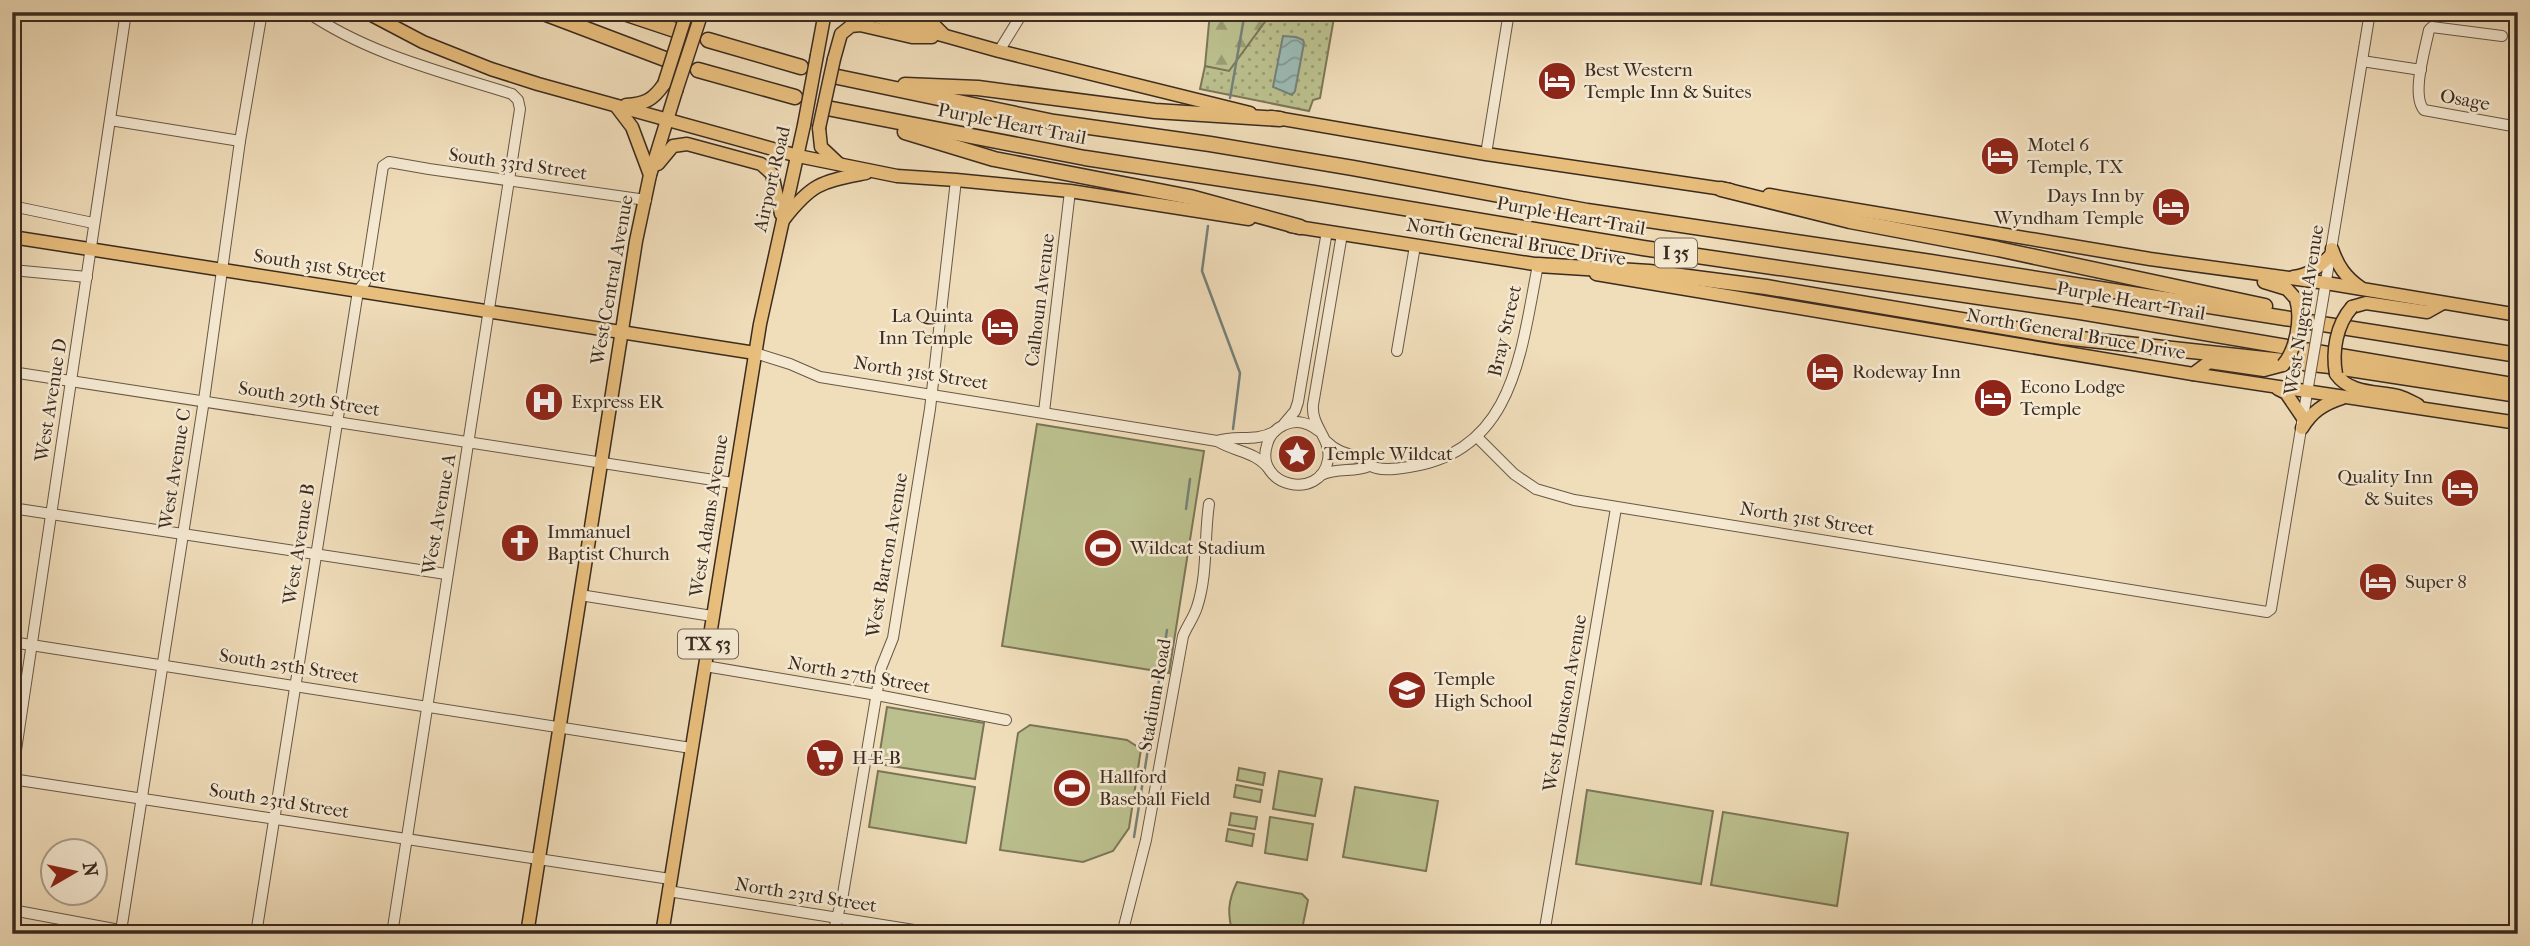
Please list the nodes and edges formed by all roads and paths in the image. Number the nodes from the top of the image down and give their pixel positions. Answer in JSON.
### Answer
{"nodes":[{"id":1,"x":126,"y":12,"type":"edge"},
{"id":2,"x":246,"y":12,"type":"edge"},
{"id":3,"x":307,"y":12,"type":"edge"},
{"id":4,"x":366,"y":12,"type":"edge"},
{"id":5,"x":541,"y":12,"type":"edge"},
{"id":6,"x":621,"y":12,"type":"edge"},
{"id":7,"x":687,"y":12,"type":"edge"},
{"id":8,"x":702,"y":12,"type":"edge"},
{"id":9,"x":825,"y":12,"type":"edge"},
{"id":10,"x":860,"y":12,"type":"edge"},
{"id":11,"x":892,"y":12,"type":"edge"},
{"id":12,"x":1023,"y":12,"type":"edge"},
{"id":13,"x":1509,"y":12,"type":"edge"},
{"id":14,"x":2370,"y":12,"type":"edge"},
{"id":15,"x":261,"y":13,"type":"edge"},
{"id":16,"x":675,"y":30,"type":"dead end"},
{"id":17,"x":946,"y":36,"type":"junction"},
{"id":18,"x":2502,"y":36,"type":"dead end"},
{"id":19,"x":708,"y":40,"type":"dead end"},
{"id":20,"x":999,"y":51,"type":"junction"},
{"id":21,"x":665,"y":59,"type":"dead end"},
{"id":22,"x":2362,"y":61,"type":"junction"},
{"id":23,"x":801,"y":67,"type":"dead end"},
{"id":24,"x":698,"y":70,"type":"dead end"},
{"id":25,"x":2421,"y":70,"type":"junction"},
{"id":26,"x":833,"y":76,"type":"dead end"},
{"id":27,"x":863,"y":83,"type":"junction"},
{"id":28,"x":795,"y":97,"type":"dead end"},
{"id":29,"x":616,"y":106,"type":"junction"},
{"id":30,"x":110,"y":120,"type":"junction"},
{"id":31,"x":668,"y":120,"type":"junction"},
{"id":32,"x":1280,"y":120,"type":"junction"},
{"id":33,"x":2518,"y":127,"type":"edge"},
{"id":34,"x":240,"y":141,"type":"junction"},
{"id":35,"x":1486,"y":154,"type":"junction"},
{"id":36,"x":798,"y":156,"type":"junction"},
{"id":37,"x":385,"y":163,"type":"joint"},
{"id":38,"x":840,"y":164,"type":"junction"},
{"id":39,"x":870,"y":172,"type":"junction"},
{"id":40,"x":650,"y":175,"type":"junction"},
{"id":41,"x":956,"y":180,"type":"junction"},
{"id":42,"x":508,"y":181,"type":"junction"},
{"id":43,"x":1721,"y":189,"type":"junction"},
{"id":44,"x":1070,"y":191,"type":"junction"},
{"id":45,"x":646,"y":200,"type":"junction"},
{"id":46,"x":12,"y":205,"type":"edge"},
{"id":47,"x":782,"y":222,"type":"junction"},
{"id":48,"x":93,"y":223,"type":"junction"},
{"id":49,"x":1300,"y":227,"type":"junction"},
{"id":50,"x":1326,"y":231,"type":"junction"},
{"id":51,"x":1342,"y":234,"type":"junction"},
{"id":52,"x":12,"y":237,"type":"edge"},
{"id":53,"x":1415,"y":246,"type":"junction"},
{"id":54,"x":90,"y":250,"type":"junction"},
{"id":55,"x":2331,"y":252,"type":"junction"},
{"id":56,"x":1538,"y":265,"type":"junction"},
{"id":57,"x":12,"y":270,"type":"edge"},
{"id":58,"x":223,"y":270,"type":"junction"},
{"id":59,"x":2232,"y":270,"type":"junction"},
{"id":60,"x":87,"y":277,"type":"junction"},
{"id":61,"x":2284,"y":278,"type":"junction"},
{"id":62,"x":2326,"y":284,"type":"junction"},
{"id":63,"x":2364,"y":290,"type":"junction"},
{"id":64,"x":358,"y":291,"type":"junction"},
{"id":65,"x":2443,"y":303,"type":"junction"},
{"id":66,"x":488,"y":311,"type":"junction"},
{"id":67,"x":2518,"y":315,"type":"edge"},
{"id":68,"x":622,"y":332,"type":"junction"},
{"id":69,"x":2420,"y":339,"type":"junction"},
{"id":70,"x":1396,"y":351,"type":"dead end"},
{"id":71,"x":755,"y":353,"type":"junction"},
{"id":72,"x":2518,"y":355,"type":"edge"},
{"id":73,"x":12,"y":372,"type":"edge"},
{"id":74,"x":2193,"y":374,"type":"junction"},
{"id":75,"x":72,"y":381,"type":"junction"},
{"id":76,"x":2271,"y":386,"type":"junction"},
{"id":77,"x":2518,"y":386,"type":"edge"},
{"id":78,"x":2308,"y":391,"type":"junction"},
{"id":79,"x":930,"y":393,"type":"junction"},
{"id":80,"x":2518,"y":395,"type":"edge"},
{"id":81,"x":2346,"y":397,"type":"junction"},
{"id":82,"x":204,"y":400,"type":"junction"},
{"id":83,"x":2428,"y":410,"type":"junction"},
{"id":84,"x":1044,"y":412,"type":"junction"},
{"id":85,"x":336,"y":421,"type":"junction"},
{"id":86,"x":2303,"y":423,"type":"junction"},
{"id":87,"x":2518,"y":424,"type":"edge"},
{"id":88,"x":1278,"y":429,"type":"junction"},
{"id":89,"x":1319,"y":431,"type":"junction"},
{"id":90,"x":1477,"y":437,"type":"junction"},
{"id":91,"x":1217,"y":441,"type":"junction"},
{"id":92,"x":468,"y":442,"type":"junction"},
{"id":93,"x":1327,"y":442,"type":"junction"},
{"id":94,"x":600,"y":462,"type":"junction"},
{"id":95,"x":1369,"y":466,"type":"junction"},
{"id":96,"x":1269,"y":469,"type":"junction"},
{"id":97,"x":1321,"y":475,"type":"junction"},
{"id":98,"x":733,"y":483,"type":"junction"},
{"id":99,"x":1209,"y":504,"type":"dead end"},
{"id":100,"x":12,"y":508,"type":"edge"},
{"id":101,"x":1616,"y":508,"type":"junction"},
{"id":102,"x":50,"y":514,"type":"junction"},
{"id":103,"x":183,"y":534,"type":"junction"},
{"id":104,"x":315,"y":554,"type":"junction"},
{"id":105,"x":446,"y":574,"type":"junction"},
{"id":106,"x":580,"y":595,"type":"junction"},
{"id":107,"x":2267,"y":612,"type":"joint"},
{"id":108,"x":712,"y":616,"type":"junction"},
{"id":109,"x":12,"y":642,"type":"edge"},
{"id":110,"x":30,"y":644,"type":"junction"},
{"id":111,"x":161,"y":664,"type":"junction"},
{"id":112,"x":705,"y":666,"type":"junction"},
{"id":113,"x":294,"y":685,"type":"junction"},
{"id":114,"x":877,"y":695,"type":"junction"},
{"id":115,"x":428,"y":706,"type":"junction"},
{"id":116,"x":1006,"y":720,"type":"dead end"},
{"id":117,"x":559,"y":726,"type":"junction"},
{"id":118,"x":691,"y":748,"type":"junction"},
{"id":119,"x":12,"y":778,"type":"edge"},
{"id":120,"x":142,"y":797,"type":"junction"},
{"id":121,"x":273,"y":818,"type":"junction"},
{"id":122,"x":408,"y":838,"type":"junction"},
{"id":123,"x":540,"y":859,"type":"junction"},
{"id":124,"x":669,"y":885,"type":"junction"},
{"id":125,"x":12,"y":910,"type":"edge"},
{"id":126,"x":836,"y":917,"type":"junction"},
{"id":127,"x":121,"y":931,"type":"junction"},
{"id":128,"x":141,"y":934,"type":"edge"},
{"id":129,"x":256,"y":934,"type":"edge"},
{"id":130,"x":391,"y":934,"type":"edge"},
{"id":131,"x":527,"y":934,"type":"edge"},
{"id":132,"x":662,"y":934,"type":"edge"},
{"id":133,"x":833,"y":934,"type":"edge"},
{"id":134,"x":939,"y":934,"type":"edge"},
{"id":135,"x":1122,"y":934,"type":"edge"},
{"id":136,"x":1544,"y":934,"type":"edge"}],
"edges":[{"from":1,"to":30,"type":"street"},
{"from":2,"to":15,"type":"street"},
{"from":3,"to":42,"type":"street","name":"West Avenue A"},
{"from":4,"to":29,"type":"main road","name":"North General Bruce Drive"},
{"from":5,"to":21,"type":"highway"},
{"from":6,"to":16,"type":"highway"},
{"from":7,"to":29,"type":"main road","bridge":true},
{"from":8,"to":31,"type":"main road","name":"West Central Avenue","bridge":true},
{"from":9,"to":36,"type":"main road","name":"Airport Road","number":"TX 53","bridge":true},
{"from":10,"to":17,"type":"main road"},
{"from":11,"to":17,"type":"main road"},
{"from":12,"to":20,"type":"street"},
{"from":13,"to":35,"type":"street"},
{"from":14,"to":22,"type":"street","name":"West Nugent Avenue"},
{"from":15,"to":34,"type":"street","name":"West Avenue C"},
{"from":17,"to":20,"type":"main road"},
{"from":17,"to":38,"type":"main road","bridge":true},
{"from":18,"to":25,"type":"street"},
{"from":19,"to":23,"type":"highway"},
{"from":20,"to":32,"type":"main road"},
{"from":22,"to":25,"type":"street","name":"Osage"},
{"from":22,"to":55,"type":"street","name":"West Nugent Avenue"},
{"from":24,"to":28,"type":"highway"},
{"from":25,"to":33,"type":"street","name":"Osage"},
{"from":26,"to":27,"type":"highway","name":"Purple Heart Trail","number":"I 35"},
{"from":27,"to":32,"type":"highway"},
{"from":27,"to":69,"type":"highway","name":"Purple Heart Trail","number":"I 35"},
{"from":29,"to":31,"type":"main road","name":"North General Bruce Drive"},
{"from":29,"to":40,"type":"main road"},
{"from":30,"to":34,"type":"street"},
{"from":30,"to":48,"type":"street"},
{"from":31,"to":36,"type":"main road","name":"North General Bruce Drive"},
{"from":31,"to":40,"type":"main road","name":"West Central Avenue"},
{"from":32,"to":35,"type":"main road"},
{"from":34,"to":58,"type":"street","name":"West Avenue C"},
{"from":35,"to":43,"type":"main road"},
{"from":36,"to":38,"type":"main road","name":"North General Bruce Drive"},
{"from":36,"to":47,"type":"main road","name":"Airport Road","number":"TX 53"},
{"from":37,"to":42,"type":"street","name":"South 33rd Street"},
{"from":37,"to":64,"type":"street","name":"West Avenue B"},
{"from":38,"to":39,"type":"main road","name":"North General Bruce Drive"},
{"from":39,"to":41,"type":"main road","name":"North General Bruce Drive"},
{"from":39,"to":47,"type":"main road"},
{"from":40,"to":45,"type":"main road","name":"West Central Avenue"},
{"from":40,"to":47,"type":"main road"},
{"from":41,"to":44,"type":"main road","name":"North General Bruce Drive"},
{"from":41,"to":79,"type":"street","name":"West Barton Avenue"},
{"from":42,"to":45,"type":"street","name":"South 33rd Street"},
{"from":42,"to":66,"type":"street","name":"West Avenue A"},
{"from":43,"to":59,"type":"main road"},
{"from":43,"to":69,"type":"highway"},
{"from":44,"to":49,"type":"main road","name":"North General Bruce Drive"},
{"from":44,"to":84,"type":"street","name":"Calhoun Avenue"},
{"from":45,"to":68,"type":"main road","name":"West Central Avenue"},
{"from":46,"to":48,"type":"street"},
{"from":47,"to":71,"type":"main road","name":"Airport Road","number":"TX 53"},
{"from":48,"to":54,"type":"street","name":"West Avenue D"},
{"from":49,"to":50,"type":"main road","name":"North General Bruce Drive"},
{"from":49,"to":77,"type":"highway","name":"Purple Heart Trail","number":"I 35"},
{"from":50,"to":51,"type":"main road","name":"North General Bruce Drive"},
{"from":50,"to":88,"type":"street"},
{"from":51,"to":53,"type":"main road","name":"North General Bruce Drive"},
{"from":51,"to":89,"type":"street"},
{"from":52,"to":54,"type":"main road","name":"South 31st Street"},
{"from":53,"to":56,"type":"main road","name":"North General Bruce Drive"},
{"from":53,"to":70,"type":"street"},
{"from":54,"to":58,"type":"main road","name":"South 31st Street"},
{"from":54,"to":60,"type":"street","name":"West Avenue D"},
{"from":55,"to":61,"type":"main road"},
{"from":55,"to":62,"type":"street","name":"West Nugent Avenue"},
{"from":55,"to":63,"type":"main road"},
{"from":56,"to":74,"type":"main road","name":"North General Bruce Drive"},
{"from":56,"to":80,"type":"highway"},
{"from":56,"to":90,"type":"street","name":"Bray Street"},
{"from":57,"to":60,"type":"street"},
{"from":58,"to":64,"type":"main road","name":"South 31st Street"},
{"from":58,"to":82,"type":"street","name":"West Avenue C"},
{"from":59,"to":61,"type":"main road"},
{"from":59,"to":74,"type":"main road","bridge":true},
{"from":60,"to":75,"type":"street","name":"West Avenue D"},
{"from":61,"to":62,"type":"main road"},
{"from":62,"to":63,"type":"main road"},
{"from":62,"to":78,"type":"street","name":"West Nugent Avenue","bridge":true},
{"from":63,"to":65,"type":"main road"},
{"from":64,"to":66,"type":"main road","name":"South 31st Street"},
{"from":64,"to":85,"type":"street","name":"West Avenue B"},
{"from":65,"to":67,"type":"main road"},
{"from":65,"to":83,"type":"main road","bridge":true},
{"from":66,"to":68,"type":"main road","name":"South 31st Street"},
{"from":66,"to":92,"type":"street","name":"West Avenue A"},
{"from":68,"to":71,"type":"main road","name":"North 31st Street"},
{"from":68,"to":94,"type":"main road","name":"West Central Avenue"},
{"from":69,"to":72,"type":"highway","name":"Purple Heart Trail","number":"I 35"},
{"from":71,"to":79,"type":"street","name":"North 31st Street"},
{"from":71,"to":98,"type":"main road","name":"West Adams Avenue","number":"TX 53"},
{"from":73,"to":75,"type":"street","name":"South 29th Street"},
{"from":74,"to":76,"type":"main road","name":"North General Bruce Drive"},
{"from":75,"to":82,"type":"street","name":"South 29th Street"},
{"from":75,"to":102,"type":"street","name":"West Avenue D"},
{"from":76,"to":78,"type":"main road","name":"North General Bruce Drive"},
{"from":76,"to":86,"type":"main road"},
{"from":78,"to":81,"type":"main road","name":"North General Bruce Drive"},
{"from":78,"to":86,"type":"street","name":"West Nugent Avenue"},
{"from":79,"to":84,"type":"street","name":"North 31st Street"},
{"from":79,"to":114,"type":"street","name":"West Barton Avenue"},
{"from":81,"to":83,"type":"main road","name":"North General Bruce Drive"},
{"from":81,"to":86,"type":"main road"},
{"from":82,"to":85,"type":"street","name":"South 29th Street"},
{"from":82,"to":103,"type":"street","name":"West Avenue C"},
{"from":83,"to":87,"type":"main road","name":"North General Bruce Drive"},
{"from":84,"to":91,"type":"street","name":"North 31st Street"},
{"from":85,"to":92,"type":"street","name":"South 29th Street"},
{"from":85,"to":104,"type":"street","name":"West Avenue B"},
{"from":86,"to":107,"type":"street","name":"West Nugent Avenue"},
{"from":88,"to":89,"type":"street"},
{"from":88,"to":91,"type":"street","name":"North 31st Street"},
{"from":88,"to":96,"type":"street"},
{"from":89,"to":93,"type":"street"},
{"from":90,"to":95,"type":"street"},
{"from":90,"to":101,"type":"street","name":"North 31st Street"},
{"from":91,"to":96,"type":"street","name":"North 31st Street"},
{"from":92,"to":94,"type":"street","name":"South 29th Street"},
{"from":92,"to":105,"type":"street","name":"West Avenue A"},
{"from":93,"to":95,"type":"street"},
{"from":93,"to":97,"type":"street"},
{"from":94,"to":98,"type":"street","name":"South 29th Street"},
{"from":94,"to":106,"type":"main road","name":"West Central Avenue"},
{"from":95,"to":97,"type":"street"},
{"from":96,"to":97,"type":"street"},
{"from":98,"to":108,"type":"main road","name":"West Adams Avenue","number":"TX 53"},
{"from":99,"to":135,"type":"street","name":"Stadium Road"},
{"from":100,"to":102,"type":"street"},
{"from":101,"to":107,"type":"street","name":"North 31st Street"},
{"from":101,"to":136,"type":"street","name":"West Houston Avenue"},
{"from":102,"to":103,"type":"street"},
{"from":102,"to":110,"type":"street","name":"West Avenue D"},
{"from":103,"to":104,"type":"street"},
{"from":103,"to":111,"type":"street","name":"West Avenue C"},
{"from":104,"to":105,"type":"street"},
{"from":104,"to":113,"type":"street","name":"West Avenue B"},
{"from":105,"to":115,"type":"street","name":"West Avenue A"},
{"from":106,"to":108,"type":"street"},
{"from":106,"to":117,"type":"main road","name":"West Central Avenue"},
{"from":108,"to":112,"type":"main road","name":"West Adams Avenue","number":"TX 53"},
{"from":109,"to":110,"type":"street","name":"South 25th Street"},
{"from":110,"to":111,"type":"street","name":"South 25th Street"},
{"from":110,"to":119,"type":"street","name":"West Avenue D"},
{"from":111,"to":113,"type":"street","name":"South 25th Street"},
{"from":111,"to":120,"type":"street","name":"West Avenue C"},
{"from":112,"to":114,"type":"street","name":"North 27th Street"},
{"from":112,"to":118,"type":"main road","name":"West Adams Avenue","number":"TX 53"},
{"from":113,"to":115,"type":"street","name":"South 25th Street"},
{"from":113,"to":121,"type":"street","name":"West Avenue B"},
{"from":114,"to":116,"type":"street","name":"North 27th Street"},
{"from":114,"to":126,"type":"street","name":"West Barton Avenue"},
{"from":115,"to":117,"type":"street","name":"South 25th Street"},
{"from":115,"to":122,"type":"street","name":"West Avenue A"},
{"from":117,"to":118,"type":"street","name":"South 25th Street"},
{"from":117,"to":123,"type":"main road","name":"West Central Avenue"},
{"from":118,"to":124,"type":"main road","name":"West Adams Avenue","number":"TX 53"},
{"from":119,"to":120,"type":"street","name":"South 23rd Street"},
{"from":120,"to":121,"type":"street","name":"South 23rd Street"},
{"from":120,"to":127,"type":"street","name":"West Avenue C"},
{"from":121,"to":122,"type":"street","name":"South 23rd Street"},
{"from":121,"to":129,"type":"street","name":"West Avenue B"},
{"from":122,"to":123,"type":"street","name":"South 23rd Street"},
{"from":122,"to":130,"type":"street","name":"West Avenue A"},
{"from":123,"to":124,"type":"street","name":"North 23rd Street"},
{"from":123,"to":131,"type":"main road","name":"West Central Avenue"},
{"from":124,"to":126,"type":"street","name":"North 23rd Street"},
{"from":124,"to":132,"type":"main road","name":"West Adams Avenue","number":"TX 53"},
{"from":125,"to":127,"type":"street"},
{"from":126,"to":133,"type":"street","name":"West Barton Avenue"},
{"from":126,"to":134,"type":"street","name":"North 23rd Street"},
{"from":127,"to":128,"type":"street"}]}
